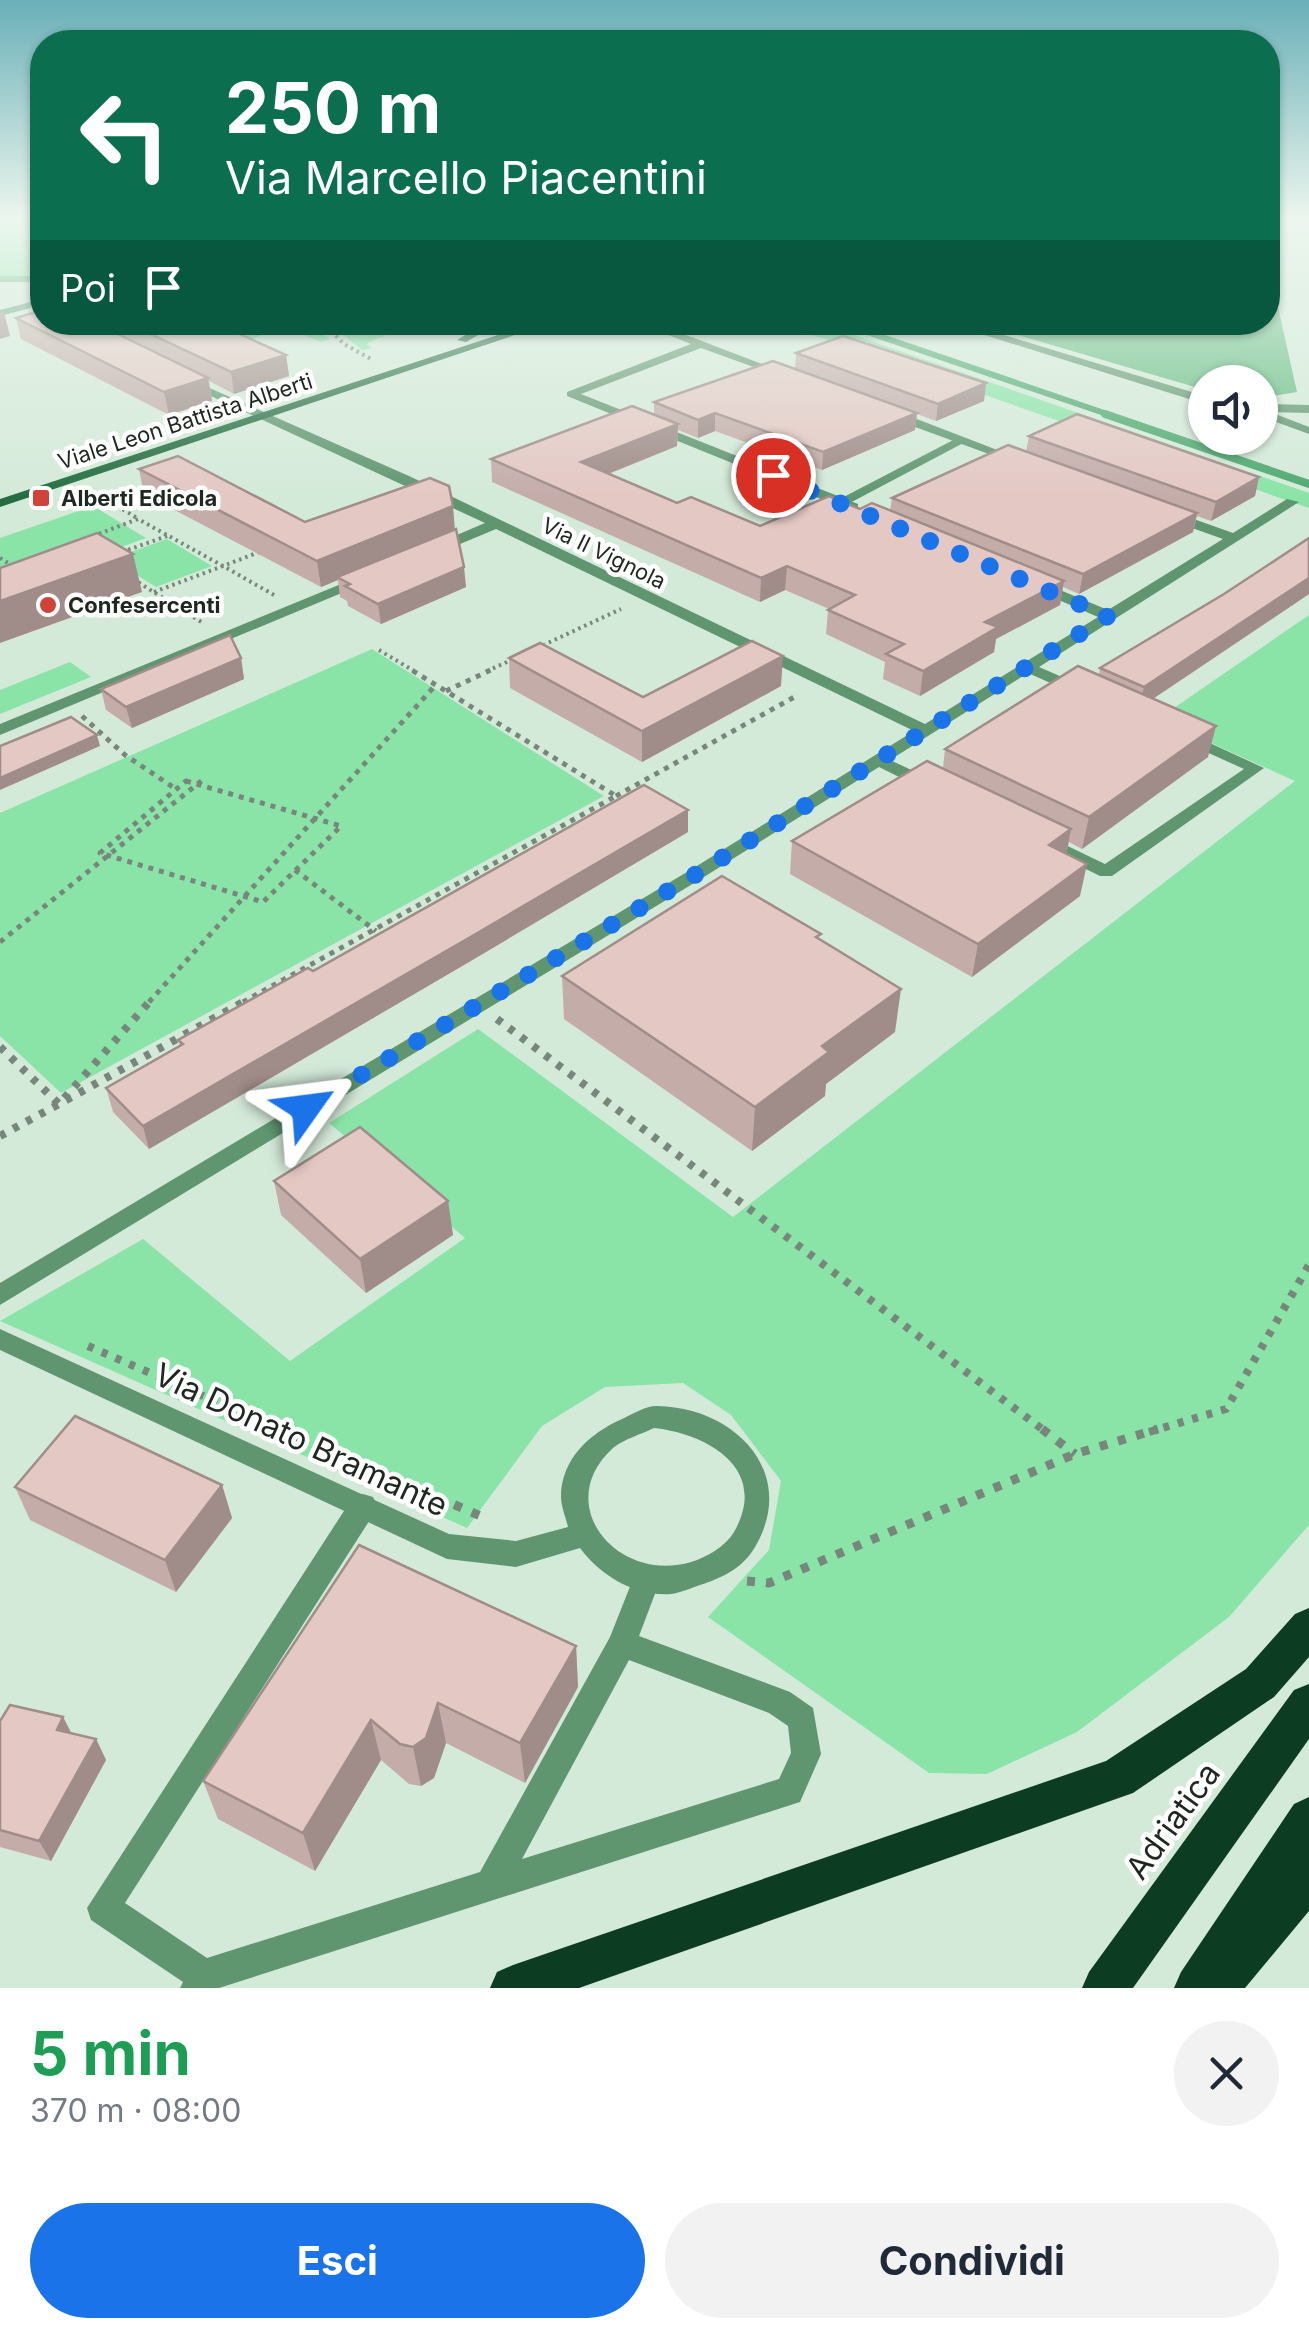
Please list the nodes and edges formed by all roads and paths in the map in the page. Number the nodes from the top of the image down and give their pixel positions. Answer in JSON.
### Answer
{"nodes":[{"id":1,"x":333,"y":335,"type":"edge"},
{"id":2,"x":465,"y":335,"type":"edge"},
{"id":3,"x":504,"y":335,"type":"edge"},
{"id":4,"x":676,"y":335,"type":"edge"},
{"id":5,"x":991,"y":335,"type":"edge"},
{"id":6,"x":701,"y":344,"type":"junction"},
{"id":7,"x":382,"y":370,"type":"junction"},
{"id":8,"x":170,"y":372,"type":"edge"},
{"id":9,"x":794,"y":378,"type":"edge"},
{"id":10,"x":1188,"y":395,"type":"edge"},
{"id":11,"x":869,"y":406,"type":"edge"},
{"id":12,"x":1278,"y":411,"type":"edge"},
{"id":13,"x":1309,"y":412,"type":"edge"},
{"id":14,"x":264,"y":418,"type":"junction"},
{"id":15,"x":1278,"y":418,"type":"edge"},
{"id":16,"x":1308,"y":432,"type":"edge"},
{"id":17,"x":963,"y":440,"type":"junction"},
{"id":18,"x":1035,"y":466,"type":"edge"},
{"id":19,"x":106,"y":499,"type":"dead end"},
{"id":20,"x":841,"y":502,"type":"junction"},
{"id":21,"x":1292,"y":502,"type":"dead end"},
{"id":22,"x":0,"y":503,"type":"edge"},
{"id":23,"x":859,"y":510,"type":"edge"},
{"id":24,"x":1161,"y":512,"type":"edge"},
{"id":25,"x":138,"y":519,"type":"junction"},
{"id":26,"x":495,"y":524,"type":"junction"},
{"id":27,"x":168,"y":535,"type":"junction"},
{"id":28,"x":1233,"y":538,"type":"junction"},
{"id":29,"x":85,"y":539,"type":"edge"},
{"id":30,"x":279,"y":545,"type":"edge"},
{"id":31,"x":119,"y":554,"type":"edge"},
{"id":32,"x":423,"y":554,"type":"edge"},
{"id":33,"x":0,"y":558,"type":"edge"},
{"id":34,"x":31,"y":560,"type":"edge"},
{"id":35,"x":13,"y":566,"type":"junction"},
{"id":36,"x":223,"y":566,"type":"junction"},
{"id":37,"x":386,"y":569,"type":"edge"},
{"id":38,"x":0,"y":571,"type":"edge"},
{"id":39,"x":25,"y":574,"type":"edge"},
{"id":40,"x":128,"y":576,"type":"edge"},
{"id":41,"x":1019,"y":578,"type":"edge"},
{"id":42,"x":154,"y":592,"type":"junction"},
{"id":43,"x":644,"y":598,"type":"junction"},
{"id":44,"x":284,"y":600,"type":"dead end"},
{"id":45,"x":1108,"y":616,"type":"junction"},
{"id":46,"x":213,"y":629,"type":"dead end"},
{"id":47,"x":536,"y":648,"type":"edge"},
{"id":48,"x":380,"y":650,"type":"dead end"},
{"id":49,"x":518,"y":657,"type":"edge"},
{"id":50,"x":1027,"y":666,"type":"junction"},
{"id":51,"x":823,"y":681,"type":"junction"},
{"id":52,"x":434,"y":688,"type":"dead end"},
{"id":53,"x":446,"y":690,"type":"junction"},
{"id":54,"x":1098,"y":698,"type":"edge"},
{"id":55,"x":65,"y":704,"type":"junction"},
{"id":56,"x":1168,"y":729,"type":"edge"},
{"id":57,"x":0,"y":730,"type":"edge"},
{"id":58,"x":924,"y":730,"type":"junction"},
{"id":59,"x":876,"y":760,"type":"junction"},
{"id":60,"x":206,"y":778,"type":"dead end"},
{"id":61,"x":198,"y":785,"type":"junction"},
{"id":62,"x":176,"y":789,"type":"junction"},
{"id":63,"x":947,"y":794,"type":"edge"},
{"id":64,"x":616,"y":796,"type":"junction"},
{"id":65,"x":312,"y":818,"type":"junction"},
{"id":66,"x":1036,"y":838,"type":"edge"},
{"id":67,"x":110,"y":856,"type":"junction"},
{"id":68,"x":295,"y":870,"type":"junction"},
{"id":69,"x":244,"y":895,"type":"junction"},
{"id":70,"x":373,"y":929,"type":"junction"},
{"id":71,"x":389,"y":940,"type":"edge"},
{"id":72,"x":0,"y":942,"type":"edge"},
{"id":73,"x":476,"y":1003,"type":"junction"},
{"id":74,"x":0,"y":1047,"type":"edge"},
{"id":75,"x":59,"y":1104,"type":"junction"},
{"id":76,"x":0,"y":1136,"type":"edge"},
{"id":77,"x":1309,"y":1265,"type":"edge"},
{"id":78,"x":0,"y":1296,"type":"edge"},
{"id":79,"x":71,"y":1338,"type":"dead end"},
{"id":80,"x":0,"y":1339,"type":"edge"},
{"id":81,"x":1075,"y":1454,"type":"junction"},
{"id":82,"x":363,"y":1506,"type":"junction"},
{"id":83,"x":497,"y":1523,"type":"dead end"},
{"id":84,"x":583,"y":1535,"type":"junction"},
{"id":85,"x":725,"y":1561,"type":"junction"},
{"id":86,"x":647,"y":1578,"type":"junction"},
{"id":87,"x":1309,"y":1626,"type":"edge"},
{"id":88,"x":622,"y":1644,"type":"junction"},
{"id":89,"x":1309,"y":1704,"type":"edge"},
{"id":90,"x":1309,"y":1819,"type":"edge"},
{"id":91,"x":1309,"y":1876,"type":"edge"},
{"id":92,"x":492,"y":1883,"type":"junction"},
{"id":93,"x":200,"y":1982,"type":"edge"},
{"id":94,"x":512,"y":1988,"type":"edge"},
{"id":95,"x":1105,"y":1988,"type":"edge"},
{"id":96,"x":1197,"y":1988,"type":"edge"},
{"id":97,"x":1215,"y":1988,"type":"edge"}],
"edges":[{"from":1,"to":7,"type":"path"},
{"from":2,"to":7,"type":"main road","name":"Viale Leon Battista Alberti"},
{"from":3,"to":7,"type":"main road","name":"Viale Leon Battista Alberti"},
{"from":4,"to":6,"type":"street"},
{"from":5,"to":10,"type":"street"},
{"from":6,"to":9,"type":"street"},
{"from":6,"to":20,"type":"street"},
{"from":7,"to":14,"type":"main road","name":"Viale Leon Battista Alberti"},
{"from":8,"to":14,"type":"street","name":"Via Il Vignola"},
{"from":11,"to":17,"type":"street"},
{"from":12,"to":13,"type":"street"},
{"from":13,"to":16,"type":"street"},
{"from":14,"to":22,"type":"main road","name":"Viale Leon Battista Alberti"},
{"from":14,"to":26,"type":"street","name":"Via Il Vignola"},
{"from":15,"to":16,"type":"street"},
{"from":17,"to":18,"type":"street"},
{"from":17,"to":20,"type":"street"},
{"from":19,"to":25,"type":"path"},
{"from":20,"to":23,"type":"street"},
{"from":21,"to":28,"type":"street"},
{"from":24,"to":28,"type":"street"},
{"from":25,"to":27,"type":"path"},
{"from":25,"to":29,"type":"path"},
{"from":26,"to":32,"type":"street"},
{"from":26,"to":43,"type":"street","name":"Via Il Vignola"},
{"from":27,"to":31,"type":"path"},
{"from":27,"to":36,"type":"path"},
{"from":28,"to":45,"type":"street"},
{"from":30,"to":36,"type":"path"},
{"from":33,"to":35,"type":"path"},
{"from":34,"to":35,"type":"path"},
{"from":35,"to":38,"type":"path"},
{"from":35,"to":39,"type":"path"},
{"from":36,"to":42,"type":"path"},
{"from":36,"to":44,"type":"path"},
{"from":37,"to":55,"type":"street"},
{"from":40,"to":42,"type":"path"},
{"from":41,"to":45,"type":"street"},
{"from":42,"to":46,"type":"path"},
{"from":43,"to":47,"type":"path"},
{"from":43,"to":51,"type":"street","name":"Via Il Vignola"},
{"from":45,"to":50,"type":"street"},
{"from":48,"to":53,"type":"path"},
{"from":49,"to":53,"type":"path"},
{"from":50,"to":54,"type":"street"},
{"from":50,"to":58,"type":"street"},
{"from":51,"to":58,"type":"street","name":"Via Il Vignola"},
{"from":51,"to":64,"type":"path"},
{"from":52,"to":65,"type":"path"},
{"from":53,"to":64,"type":"path"},
{"from":55,"to":57,"type":"street"},
{"from":55,"to":62,"type":"path"},
{"from":56,"to":66,"type":"street"},
{"from":58,"to":59,"type":"street"},
{"from":59,"to":63,"type":"street"},
{"from":59,"to":73,"type":"street"},
{"from":60,"to":61,"type":"path"},
{"from":61,"to":62,"type":"path"},
{"from":61,"to":65,"type":"path"},
{"from":61,"to":67,"type":"path"},
{"from":62,"to":67,"type":"path"},
{"from":64,"to":70,"type":"path"},
{"from":65,"to":68,"type":"path"},
{"from":65,"to":69,"type":"path"},
{"from":67,"to":69,"type":"path"},
{"from":67,"to":72,"type":"path"},
{"from":68,"to":69,"type":"path"},
{"from":68,"to":70,"type":"path"},
{"from":69,"to":75,"type":"path"},
{"from":70,"to":71,"type":"path"},
{"from":70,"to":75,"type":"path"},
{"from":73,"to":78,"type":"street"},
{"from":73,"to":81,"type":"path"},
{"from":74,"to":75,"type":"path"},
{"from":75,"to":76,"type":"path"},
{"from":77,"to":81,"type":"path"},
{"from":79,"to":83,"type":"path"},
{"from":80,"to":82,"type":"street","name":"Via Donato Bramante"},
{"from":81,"to":85,"type":"path"},
{"from":82,"to":84,"type":"street","name":"Via Donato Bramante"},
{"from":82,"to":93,"type":"street"},
{"from":84,"to":85,"type":"street"},
{"from":84,"to":86,"type":"street"},
{"from":85,"to":86,"type":"street"},
{"from":86,"to":88,"type":"street"},
{"from":87,"to":94,"type":"highway"},
{"from":88,"to":92,"type":"street"},
{"from":88,"to":92,"type":"street"},
{"from":89,"to":95,"type":"highway","name":"Adriatica"},
{"from":90,"to":96,"type":"highway"},
{"from":91,"to":97,"type":"highway"},
{"from":92,"to":93,"type":"street"}]}
